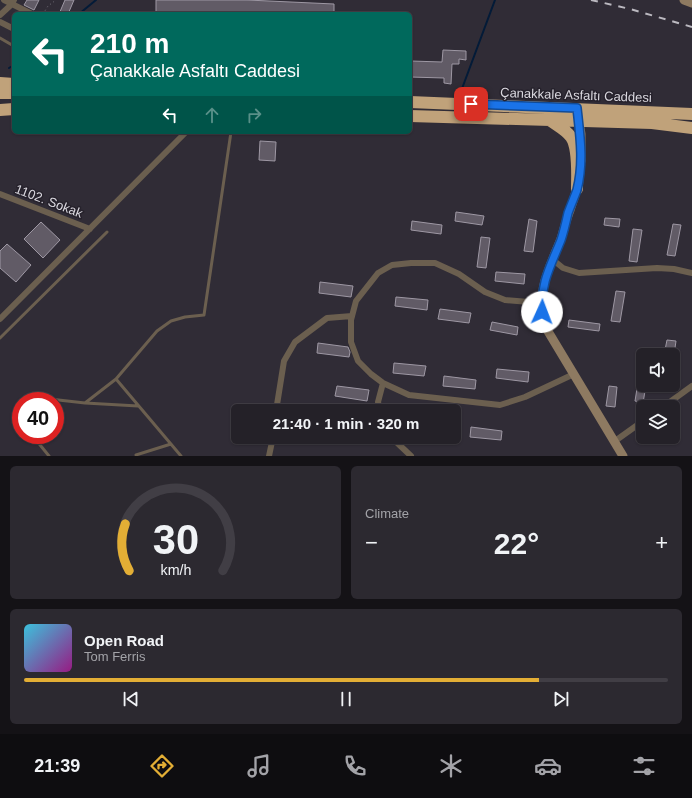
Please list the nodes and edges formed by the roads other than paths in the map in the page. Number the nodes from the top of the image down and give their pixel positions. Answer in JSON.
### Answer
{"nodes":[{"id":1,"x":4,"y":0,"type":"edge"},
{"id":2,"x":684,"y":0,"type":"edge"},
{"id":3,"x":13,"y":2,"type":"edge"},
{"id":4,"x":692,"y":3,"type":"edge"},
{"id":5,"x":29,"y":12,"type":"edge"},
{"id":6,"x":0,"y":15,"type":"edge"},
{"id":7,"x":0,"y":22,"type":"edge"},
{"id":8,"x":12,"y":27,"type":"edge"},
{"id":9,"x":0,"y":38,"type":"edge"},
{"id":10,"x":12,"y":45,"type":"edge"},
{"id":11,"x":0,"y":84,"type":"edge"},
{"id":12,"x":12,"y":84,"type":"edge"},
{"id":13,"x":0,"y":93,"type":"edge"},
{"id":14,"x":12,"y":93,"type":"edge"},
{"id":15,"x":0,"y":102,"type":"edge"},
{"id":16,"x":412,"y":102,"type":"edge"},
{"id":17,"x":12,"y":103,"type":"edge"},
{"id":18,"x":577,"y":108,"type":"junction"},
{"id":19,"x":12,"y":109,"type":"edge"},
{"id":20,"x":0,"y":110,"type":"edge"},
{"id":21,"x":692,"y":114,"type":"edge"},
{"id":22,"x":412,"y":116,"type":"edge"},
{"id":23,"x":550,"y":121,"type":"junction"},
{"id":24,"x":578,"y":122,"type":"junction"},
{"id":25,"x":692,"y":128,"type":"edge"},
{"id":26,"x":184,"y":134,"type":"edge"},
{"id":27,"x":231,"y":134,"type":"edge"},
{"id":28,"x":577,"y":189,"type":"junction"},
{"id":29,"x":0,"y":194,"type":"edge"},
{"id":30,"x":90,"y":229,"type":"junction"},
{"id":31,"x":107,"y":232,"type":"dead end"},
{"id":32,"x":552,"y":259,"type":"junction"},
{"id":33,"x":692,"y":273,"type":"edge"},
{"id":34,"x":541,"y":303,"type":"junction"},
{"id":35,"x":352,"y":316,"type":"junction"},
{"id":36,"x":0,"y":319,"type":"edge"},
{"id":37,"x":0,"y":338,"type":"edge"},
{"id":38,"x":574,"y":374,"type":"junction"},
{"id":39,"x":116,"y":379,"type":"junction"},
{"id":40,"x":384,"y":383,"type":"junction"},
{"id":41,"x":692,"y":386,"type":"edge"},
{"id":42,"x":673,"y":400,"type":"edge"},
{"id":43,"x":64,"y":401,"type":"edge"},
{"id":44,"x":85,"y":403,"type":"junction"},
{"id":45,"x":277,"y":404,"type":"edge"},
{"id":46,"x":378,"y":404,"type":"edge"},
{"id":47,"x":138,"y":406,"type":"junction"},
{"id":48,"x":636,"y":426,"type":"edge"},
{"id":49,"x":615,"y":441,"type":"junction"},
{"id":50,"x":40,"y":444,"type":"edge"},
{"id":51,"x":171,"y":444,"type":"junction"},
{"id":52,"x":272,"y":444,"type":"edge"},
{"id":53,"x":398,"y":444,"type":"edge"},
{"id":54,"x":136,"y":455,"type":"edge"},
{"id":55,"x":50,"y":456,"type":"edge"},
{"id":56,"x":181,"y":456,"type":"edge"},
{"id":57,"x":269,"y":456,"type":"edge"},
{"id":58,"x":411,"y":456,"type":"edge"},
{"id":59,"x":623,"y":456,"type":"edge"}],
"edges":[{"from":1,"to":3,"type":"street"},
{"from":2,"to":4,"type":"street"},
{"from":3,"to":5,"type":"street"},
{"from":3,"to":6,"type":"street"},
{"from":7,"to":8,"type":"street"},
{"from":9,"to":10,"type":"lane"},
{"from":11,"to":12,"type":"highway"},
{"from":13,"to":14,"type":"highway"},
{"from":15,"to":17,"type":"highway"},
{"from":16,"to":18,"type":"highway","name":"Çanakkale Asfaltı Caddesi"},
{"from":18,"to":21,"type":"highway","name":"Çanakkale Asfaltı Caddesi"},
{"from":18,"to":24,"type":"street"},
{"from":19,"to":20,"type":"highway"},
{"from":22,"to":23,"type":"highway","name":"Çanakkale Asfaltı Caddesi"},
{"from":23,"to":24,"type":"highway","name":"Çanakkale Asfaltı Caddesi"},
{"from":23,"to":28,"type":"highway"},
{"from":24,"to":25,"type":"highway","name":"Çanakkale Asfaltı Caddesi"},
{"from":24,"to":28,"type":"street"},
{"from":26,"to":30,"type":"street"},
{"from":27,"to":39,"type":"lane"},
{"from":28,"to":32,"type":"street"},
{"from":29,"to":30,"type":"street","name":"1102. Sokak"},
{"from":30,"to":36,"type":"street"},
{"from":31,"to":37,"type":"lane"},
{"from":32,"to":33,"type":"street"},
{"from":32,"to":34,"type":"street"},
{"from":34,"to":35,"type":"street"},
{"from":34,"to":38,"type":"street"},
{"from":35,"to":40,"type":"street"},
{"from":35,"to":45,"type":"street"},
{"from":38,"to":40,"type":"street"},
{"from":38,"to":49,"type":"street"},
{"from":39,"to":44,"type":"lane"},
{"from":39,"to":47,"type":"lane"},
{"from":40,"to":46,"type":"street"},
{"from":41,"to":42,"type":"street"},
{"from":43,"to":44,"type":"lane"},
{"from":44,"to":47,"type":"lane"},
{"from":47,"to":51,"type":"lane"},
{"from":48,"to":49,"type":"street"},
{"from":49,"to":59,"type":"street"},
{"from":50,"to":55,"type":"lane"},
{"from":51,"to":54,"type":"lane"},
{"from":51,"to":56,"type":"lane"},
{"from":52,"to":57,"type":"street"},
{"from":53,"to":58,"type":"street"}]}
